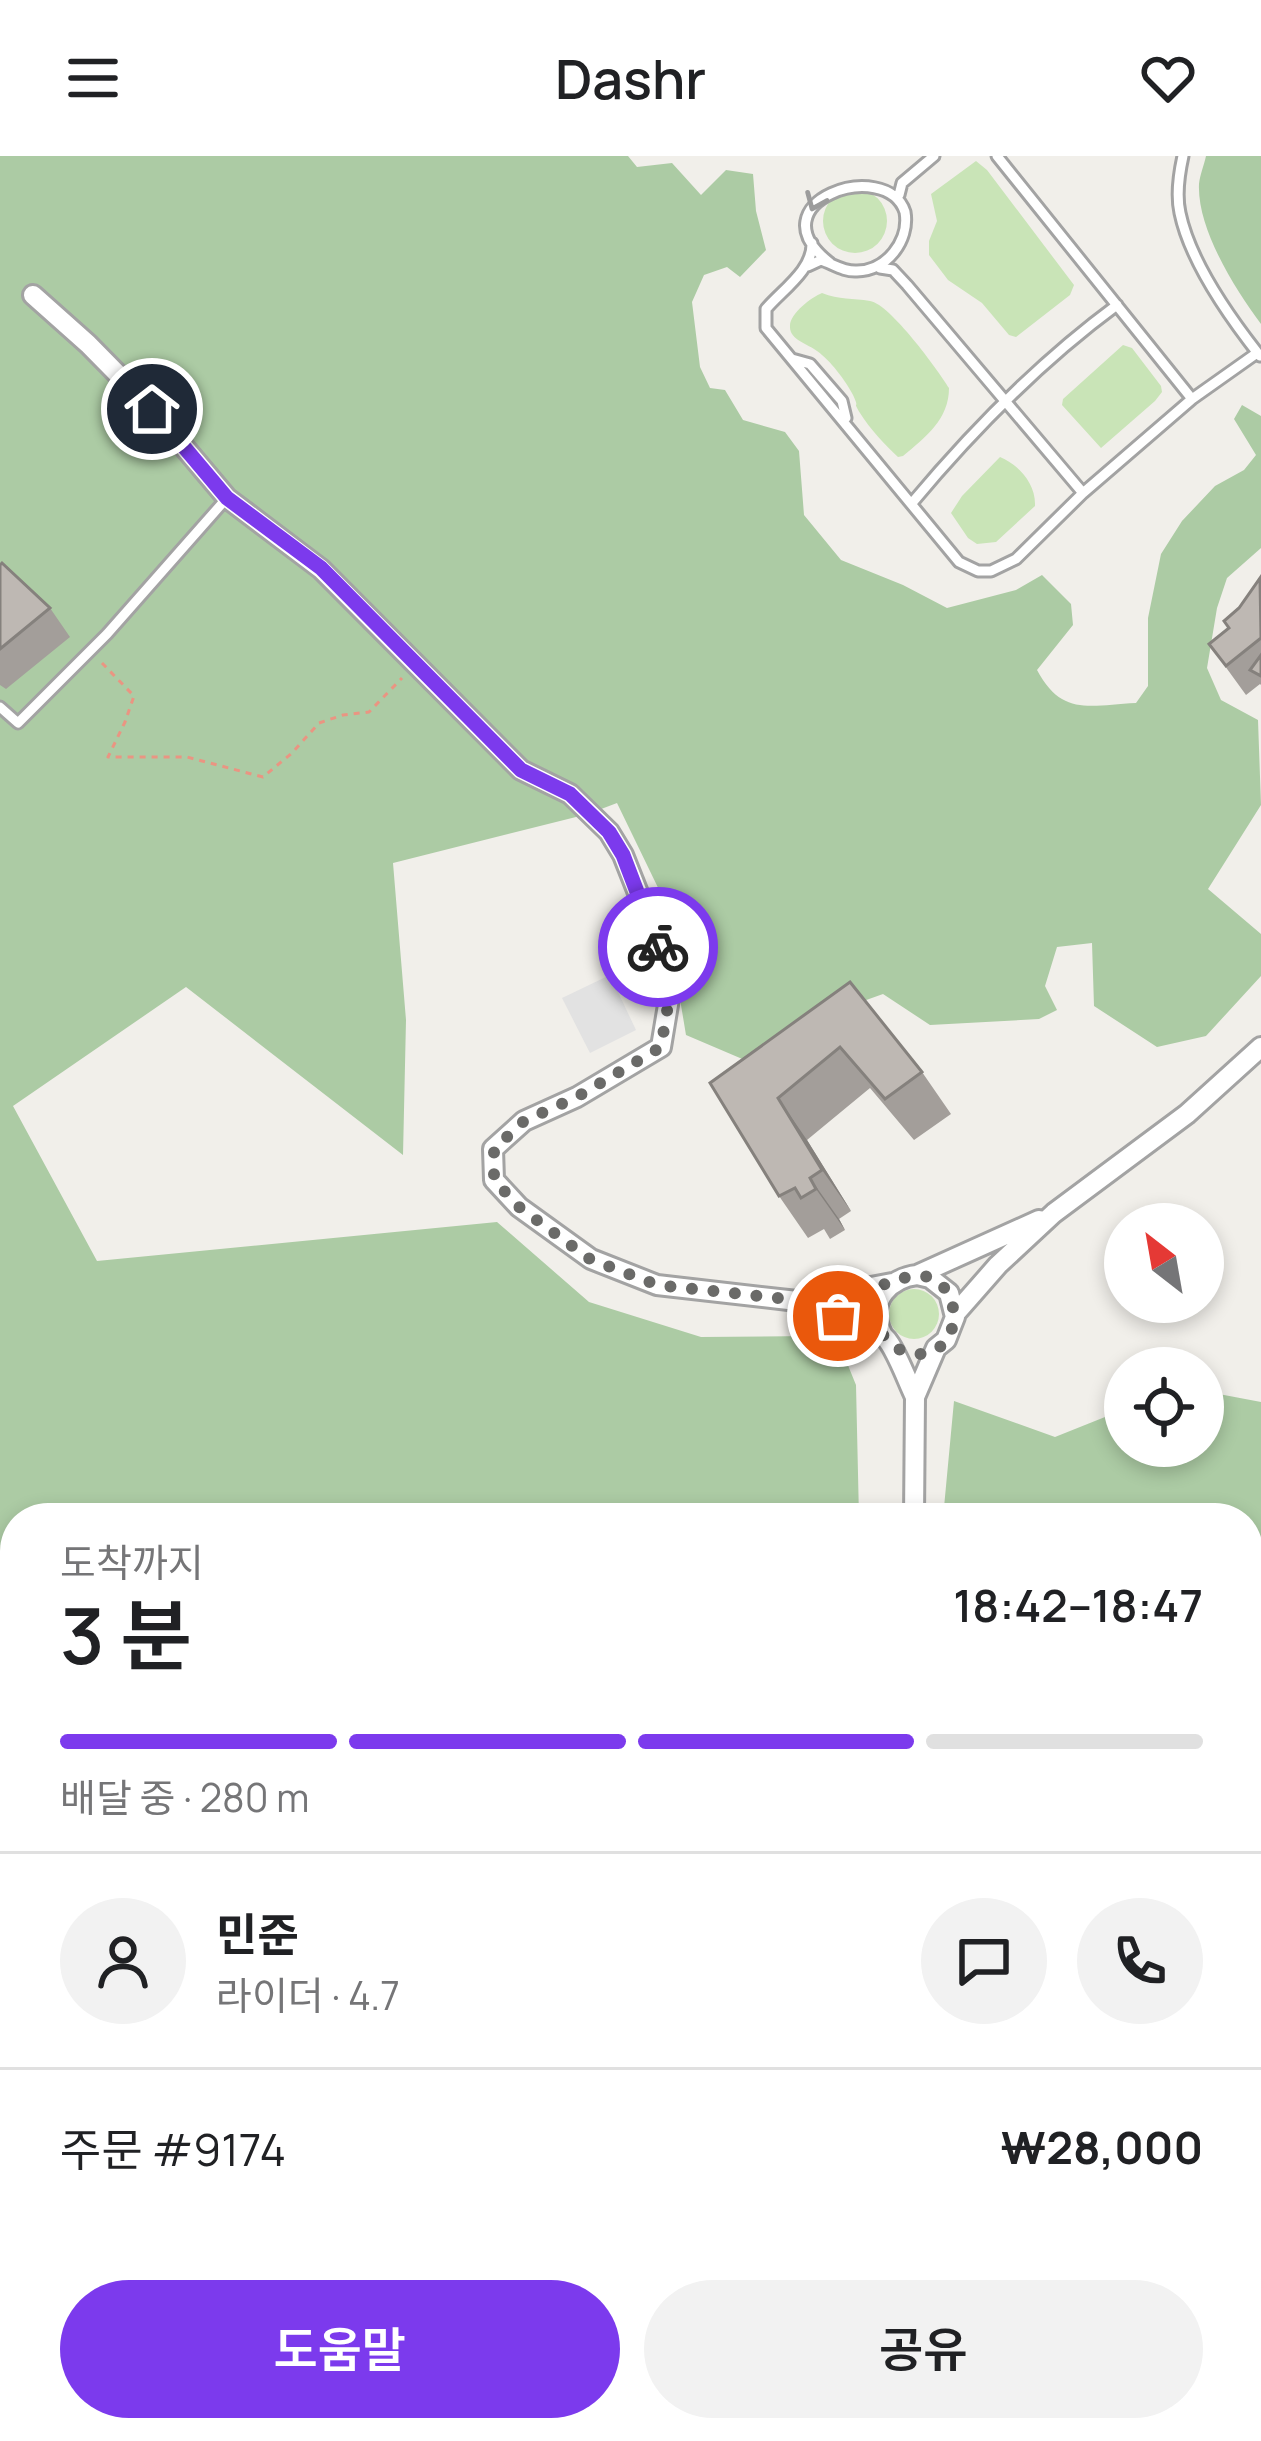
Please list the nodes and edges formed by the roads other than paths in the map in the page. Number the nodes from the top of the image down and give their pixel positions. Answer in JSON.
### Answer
{"nodes":[{"id":1,"x":934,"y":156,"type":"edge"},
{"id":2,"x":997,"y":156,"type":"edge"},
{"id":3,"x":1183,"y":156,"type":"edge"},
{"id":4,"x":914,"y":172,"type":"junction"},
{"id":5,"x":818,"y":188,"type":"dead end"},
{"id":6,"x":899,"y":196,"type":"junction"},
{"id":7,"x":812,"y":243,"type":"junction"},
{"id":8,"x":897,"y":247,"type":"junction"},
{"id":9,"x":830,"y":263,"type":"junction"},
{"id":10,"x":803,"y":269,"type":"junction"},
{"id":11,"x":872,"y":269,"type":"junction"},
{"id":12,"x":900,"y":277,"type":"junction"},
{"id":13,"x":33,"y":296,"type":"dead end"},
{"id":14,"x":1118,"y":305,"type":"junction"},
{"id":15,"x":1259,"y":355,"type":"edge"},
{"id":16,"x":1192,"y":399,"type":"junction"},
{"id":17,"x":1005,"y":402,"type":"junction"},
{"id":18,"x":1083,"y":493,"type":"junction"},
{"id":19,"x":227,"y":498,"type":"junction"},
{"id":20,"x":912,"y":503,"type":"junction"},
{"id":21,"x":0,"y":707,"type":"edge"},
{"id":22,"x":1261,"y":1047,"type":"edge"},
{"id":23,"x":1054,"y":1214,"type":"junction"},
{"id":24,"x":917,"y":1275,"type":"junction"},
{"id":25,"x":892,"y":1283,"type":"junction"},
{"id":26,"x":797,"y":1300,"type":"junction"},
{"id":27,"x":955,"y":1314,"type":"junction"},
{"id":28,"x":885,"y":1338,"type":"junction"},
{"id":29,"x":936,"y":1348,"type":"junction"},
{"id":30,"x":915,"y":1397,"type":"junction"},
{"id":31,"x":914,"y":1503,"type":"edge"}],
"edges":[{"from":1,"to":4,"type":"lane"},
{"from":2,"to":14,"type":"lane"},
{"from":3,"to":15,"type":"lane"},
{"from":4,"to":6,"type":"lane"},
{"from":4,"to":6,"type":"lane"},
{"from":5,"to":7,"type":"lane","one_way":true},
{"from":6,"to":8,"type":"lane"},
{"from":7,"to":9,"type":"lane"},
{"from":7,"to":10,"type":"lane"},
{"from":8,"to":11,"type":"lane"},
{"from":8,"to":12,"type":"lane"},
{"from":9,"to":10,"type":"lane"},
{"from":9,"to":11,"type":"lane"},
{"from":10,"to":20,"type":"lane"},
{"from":11,"to":12,"type":"lane"},
{"from":12,"to":17,"type":"lane"},
{"from":13,"to":19,"type":"street"},
{"from":14,"to":16,"type":"lane"},
{"from":14,"to":17,"type":"lane"},
{"from":15,"to":16,"type":"lane"},
{"from":16,"to":18,"type":"lane"},
{"from":17,"to":18,"type":"lane"},
{"from":17,"to":20,"type":"lane"},
{"from":18,"to":20,"type":"lane"},
{"from":19,"to":21,"type":"lane"},
{"from":19,"to":26,"type":"street"},
{"from":22,"to":23,"type":"street"},
{"from":23,"to":24,"type":"street"},
{"from":23,"to":27,"type":"street"},
{"from":24,"to":25,"type":"street"},
{"from":24,"to":27,"type":"street"},
{"from":25,"to":26,"type":"street"},
{"from":25,"to":28,"type":"street"},
{"from":26,"to":28,"type":"street"},
{"from":27,"to":29,"type":"street"},
{"from":28,"to":29,"type":"street"},
{"from":28,"to":30,"type":"street"},
{"from":29,"to":30,"type":"street"},
{"from":30,"to":31,"type":"street"}]}
